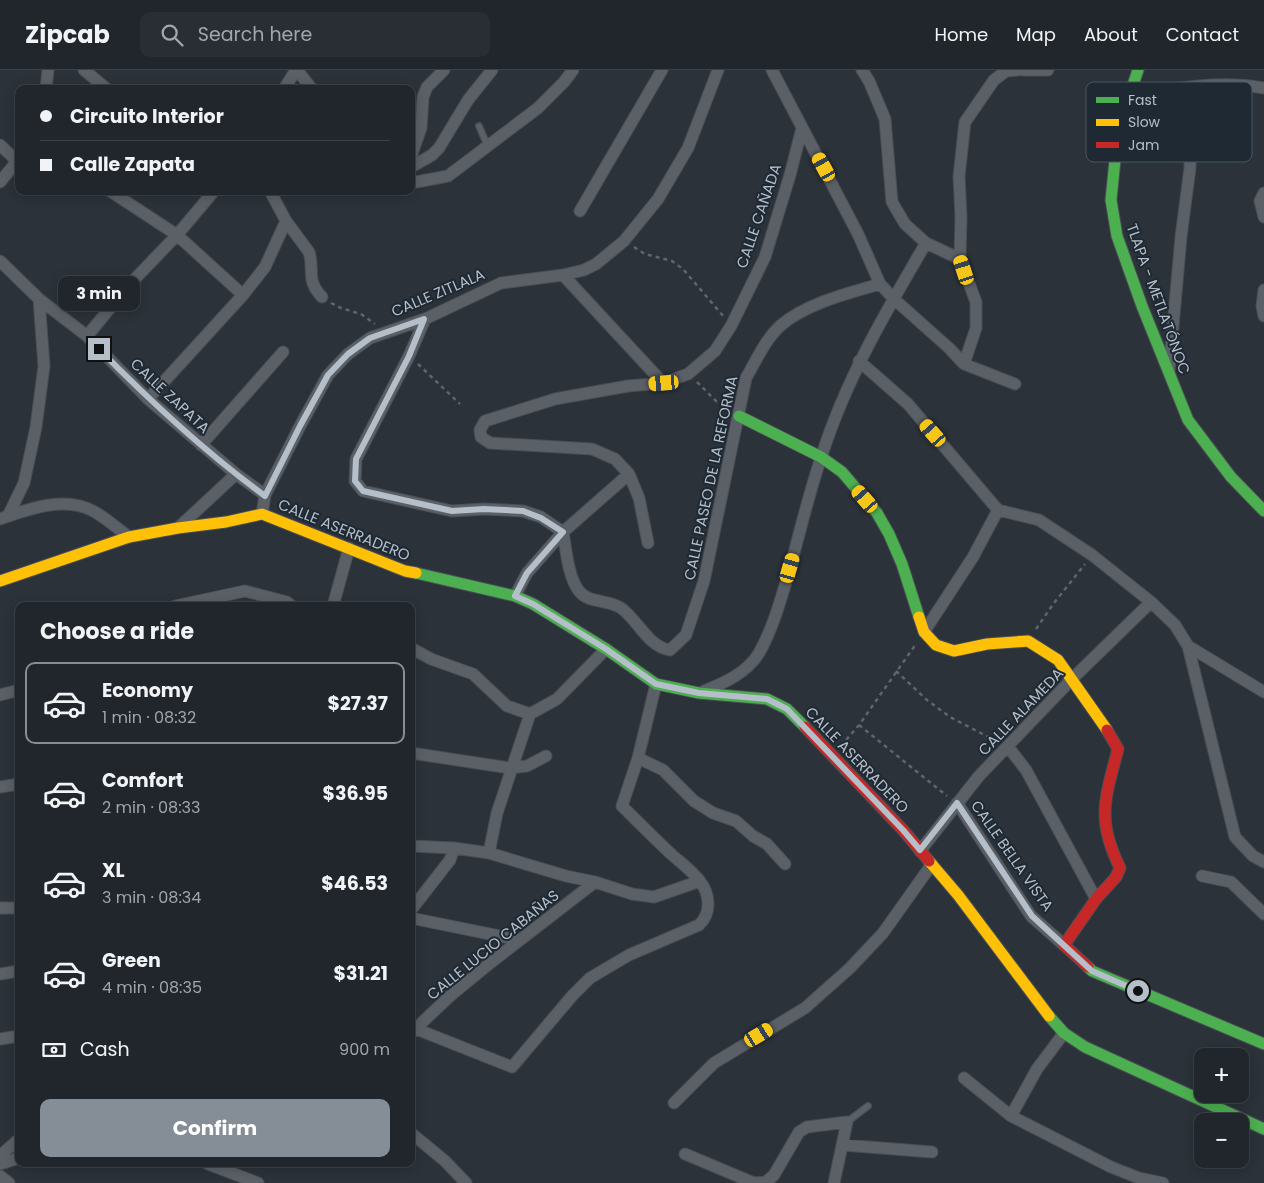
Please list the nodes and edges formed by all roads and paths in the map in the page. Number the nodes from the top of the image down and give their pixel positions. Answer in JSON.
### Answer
{"nodes":[{"id":1,"x":48,"y":70,"type":"edge"},
{"id":2,"x":84,"y":70,"type":"edge"},
{"id":3,"x":297,"y":70,"type":"edge"},
{"id":4,"x":444,"y":70,"type":"edge"},
{"id":5,"x":492,"y":70,"type":"edge"},
{"id":6,"x":573,"y":70,"type":"edge"},
{"id":7,"x":662,"y":70,"type":"edge"},
{"id":8,"x":718,"y":70,"type":"edge"},
{"id":9,"x":772,"y":70,"type":"edge"},
{"id":10,"x":862,"y":70,"type":"edge"},
{"id":11,"x":1018,"y":70,"type":"edge"},
{"id":12,"x":1023,"y":70,"type":"edge"},
{"id":13,"x":1048,"y":70,"type":"edge"},
{"id":14,"x":1138,"y":70,"type":"edge"},
{"id":15,"x":1134,"y":82,"type":"edge"},
{"id":16,"x":46,"y":85,"type":"edge"},
{"id":17,"x":102,"y":85,"type":"edge"},
{"id":18,"x":287,"y":85,"type":"edge"},
{"id":19,"x":309,"y":85,"type":"edge"},
{"id":20,"x":479,"y":126,"type":"dead end"},
{"id":21,"x":802,"y":128,"type":"junction"},
{"id":22,"x":0,"y":145,"type":"edge"},
{"id":23,"x":415,"y":145,"type":"edge"},
{"id":24,"x":488,"y":147,"type":"junction"},
{"id":25,"x":15,"y":158,"type":"edge"},
{"id":26,"x":1115,"y":162,"type":"edge"},
{"id":27,"x":1190,"y":162,"type":"edge"},
{"id":28,"x":15,"y":164,"type":"edge"},
{"id":29,"x":415,"y":165,"type":"edge"},
{"id":30,"x":0,"y":182,"type":"edge"},
{"id":31,"x":415,"y":182,"type":"edge"},
{"id":32,"x":1264,"y":193,"type":"edge"},
{"id":33,"x":116,"y":195,"type":"edge"},
{"id":34,"x":211,"y":195,"type":"edge"},
{"id":35,"x":272,"y":195,"type":"edge"},
{"id":36,"x":580,"y":211,"type":"dead end"},
{"id":37,"x":1264,"y":217,"type":"edge"},
{"id":38,"x":286,"y":221,"type":"junction"},
{"id":39,"x":177,"y":235,"type":"junction"},
{"id":40,"x":624,"y":241,"type":"junction"},
{"id":41,"x":926,"y":243,"type":"junction"},
{"id":42,"x":960,"y":259,"type":"junction"},
{"id":43,"x":0,"y":261,"type":"edge"},
{"id":44,"x":563,"y":275,"type":"junction"},
{"id":45,"x":880,"y":284,"type":"junction"},
{"id":46,"x":1264,"y":290,"type":"edge"},
{"id":47,"x":243,"y":295,"type":"junction"},
{"id":48,"x":322,"y":297,"type":"joint"},
{"id":49,"x":39,"y":299,"type":"junction"},
{"id":50,"x":894,"y":299,"type":"junction"},
{"id":51,"x":1264,"y":316,"type":"edge"},
{"id":52,"x":424,"y":319,"type":"junction"},
{"id":53,"x":731,"y":326,"type":"junction"},
{"id":54,"x":386,"y":331,"type":"junction"},
{"id":55,"x":87,"y":336,"type":"junction"},
{"id":56,"x":283,"y":352,"type":"dead end"},
{"id":57,"x":409,"y":356,"type":"junction"},
{"id":58,"x":859,"y":361,"type":"junction"},
{"id":59,"x":964,"y":364,"type":"junction"},
{"id":60,"x":688,"y":374,"type":"junction"},
{"id":61,"x":1169,"y":375,"type":"junction"},
{"id":62,"x":664,"y":383,"type":"junction"},
{"id":63,"x":1016,"y":384,"type":"dead end"},
{"id":64,"x":148,"y":399,"type":"junction"},
{"id":65,"x":460,"y":404,"type":"dead end"},
{"id":66,"x":739,"y":416,"type":"junction"},
{"id":67,"x":201,"y":445,"type":"junction"},
{"id":68,"x":821,"y":457,"type":"junction"},
{"id":69,"x":236,"y":474,"type":"junction"},
{"id":70,"x":629,"y":474,"type":"junction"},
{"id":71,"x":265,"y":496,"type":"junction"},
{"id":72,"x":998,"y":510,"type":"junction"},
{"id":73,"x":1264,"y":511,"type":"edge"},
{"id":74,"x":262,"y":514,"type":"junction"},
{"id":75,"x":4,"y":518,"type":"edge"},
{"id":76,"x":178,"y":528,"type":"junction"},
{"id":77,"x":563,"y":532,"type":"junction"},
{"id":78,"x":129,"y":537,"type":"junction"},
{"id":79,"x":648,"y":543,"type":"dead end"},
{"id":80,"x":349,"y":548,"type":"junction"},
{"id":81,"x":1092,"y":556,"type":"junction"},
{"id":82,"x":0,"y":581,"type":"edge"},
{"id":83,"x":515,"y":596,"type":"junction"},
{"id":84,"x":194,"y":602,"type":"edge"},
{"id":85,"x":287,"y":602,"type":"edge"},
{"id":86,"x":335,"y":602,"type":"edge"},
{"id":87,"x":1151,"y":602,"type":"junction"},
{"id":88,"x":924,"y":632,"type":"junction"},
{"id":89,"x":1028,"y":641,"type":"junction"},
{"id":90,"x":1188,"y":646,"type":"junction"},
{"id":91,"x":606,"y":649,"type":"junction"},
{"id":92,"x":415,"y":650,"type":"edge"},
{"id":93,"x":896,"y":671,"type":"junction"},
{"id":94,"x":1072,"y":679,"type":"junction"},
{"id":95,"x":656,"y":684,"type":"junction"},
{"id":96,"x":15,"y":691,"type":"edge"},
{"id":97,"x":1264,"y":692,"type":"edge"},
{"id":98,"x":699,"y":693,"type":"junction"},
{"id":99,"x":0,"y":695,"type":"edge"},
{"id":100,"x":530,"y":714,"type":"junction"},
{"id":101,"x":859,"y":725,"type":"junction"},
{"id":102,"x":1008,"y":748,"type":"junction"},
{"id":103,"x":415,"y":754,"type":"edge"},
{"id":104,"x":546,"y":756,"type":"dead end"},
{"id":105,"x":832,"y":757,"type":"junction"},
{"id":106,"x":638,"y":758,"type":"junction"},
{"id":107,"x":510,"y":768,"type":"junction"},
{"id":108,"x":15,"y":785,"type":"edge"},
{"id":109,"x":0,"y":787,"type":"edge"},
{"id":110,"x":957,"y":803,"type":"junction"},
{"id":111,"x":415,"y":846,"type":"edge"},
{"id":112,"x":454,"y":848,"type":"junction"},
{"id":113,"x":920,"y":850,"type":"junction"},
{"id":114,"x":489,"y":853,"type":"junction"},
{"id":115,"x":1264,"y":862,"type":"edge"},
{"id":116,"x":785,"y":864,"type":"dead end"},
{"id":117,"x":932,"y":864,"type":"junction"},
{"id":118,"x":1202,"y":876,"type":"dead end"},
{"id":119,"x":700,"y":881,"type":"junction"},
{"id":120,"x":595,"y":882,"type":"junction"},
{"id":121,"x":1096,"y":898,"type":"junction"},
{"id":122,"x":415,"y":905,"type":"edge"},
{"id":123,"x":0,"y":908,"type":"edge"},
{"id":124,"x":15,"y":908,"type":"edge"},
{"id":125,"x":1264,"y":914,"type":"edge"},
{"id":126,"x":415,"y":919,"type":"edge"},
{"id":127,"x":519,"y":940,"type":"junction"},
{"id":128,"x":1064,"y":946,"type":"junction"},
{"id":129,"x":15,"y":972,"type":"edge"},
{"id":130,"x":0,"y":974,"type":"edge"},
{"id":131,"x":415,"y":1027,"type":"edge"},
{"id":132,"x":415,"y":1030,"type":"edge"},
{"id":133,"x":1064,"y":1033,"type":"junction"},
{"id":134,"x":15,"y":1037,"type":"edge"},
{"id":135,"x":0,"y":1039,"type":"edge"},
{"id":136,"x":1264,"y":1044,"type":"edge"},
{"id":137,"x":964,"y":1078,"type":"dead end"},
{"id":138,"x":674,"y":1103,"type":"dead end"},
{"id":139,"x":868,"y":1106,"type":"dead end"},
{"id":140,"x":1011,"y":1116,"type":"junction"},
{"id":141,"x":847,"y":1122,"type":"junction"},
{"id":142,"x":1264,"y":1129,"type":"edge"},
{"id":143,"x":415,"y":1136,"type":"edge"},
{"id":144,"x":15,"y":1143,"type":"edge"},
{"id":145,"x":843,"y":1145,"type":"junction"},
{"id":146,"x":932,"y":1152,"type":"dead end"},
{"id":147,"x":685,"y":1154,"type":"dead end"},
{"id":148,"x":0,"y":1156,"type":"edge"},
{"id":149,"x":15,"y":1159,"type":"edge"},
{"id":150,"x":0,"y":1164,"type":"edge"},
{"id":151,"x":216,"y":1167,"type":"edge"},
{"id":152,"x":0,"y":1176,"type":"edge"},
{"id":153,"x":9,"y":1183,"type":"edge"},
{"id":154,"x":258,"y":1183,"type":"edge"},
{"id":155,"x":466,"y":1183,"type":"edge"},
{"id":156,"x":834,"y":1183,"type":"edge"},
{"id":157,"x":1163,"y":1183,"type":"edge"}],
"edges":[{"from":1,"to":16,"type":"street"},
{"from":2,"to":17,"type":"street"},
{"from":3,"to":18,"type":"street"},
{"from":3,"to":19,"type":"street"},
{"from":4,"to":23,"type":"street"},
{"from":5,"to":29,"type":"street"},
{"from":6,"to":24,"type":"street"},
{"from":7,"to":36,"type":"street"},
{"from":8,"to":40,"type":"street","name":"CALLE ZITLALA"},
{"from":9,"to":21,"type":"street"},
{"from":10,"to":41,"type":"street"},
{"from":11,"to":42,"type":"street"},
{"from":12,"to":13,"type":"street"},
{"from":14,"to":15,"type":"street","name":"TLAPA - METLATÓNOC"},
{"from":20,"to":24,"type":"lane"},
{"from":21,"to":45,"type":"street"},
{"from":21,"to":53,"type":"street","name":"CALLE CAÑADA"},
{"from":22,"to":25,"type":"street"},
{"from":24,"to":31,"type":"street"},
{"from":26,"to":61,"type":"street","name":"TLAPA - METLATÓNOC"},
{"from":27,"to":61,"type":"street"},
{"from":28,"to":30,"type":"street"},
{"from":32,"to":37,"type":"street"},
{"from":33,"to":39,"type":"street"},
{"from":34,"to":39,"type":"street"},
{"from":35,"to":38,"type":"street"},
{"from":38,"to":47,"type":"street"},
{"from":38,"to":48,"type":"street"},
{"from":39,"to":47,"type":"street"},
{"from":39,"to":55,"type":"street"},
{"from":40,"to":44,"type":"street","name":"CALLE ZITLALA"},
{"from":40,"to":53,"type":"path"},
{"from":41,"to":42,"type":"street"},
{"from":41,"to":50,"type":"street"},
{"from":42,"to":59,"type":"street"},
{"from":43,"to":49,"type":"street","name":"CALLE ZAPATA"},
{"from":44,"to":52,"type":"street","name":"CALLE ZITLALA"},
{"from":44,"to":62,"type":"street"},
{"from":45,"to":50,"type":"street"},
{"from":45,"to":66,"type":"street","name":"CALLE PASEO DE LA REFORMA"},
{"from":46,"to":51,"type":"street"},
{"from":47,"to":64,"type":"street"},
{"from":48,"to":54,"type":"path"},
{"from":49,"to":55,"type":"street","name":"CALLE ZAPATA"},
{"from":49,"to":75,"type":"street"},
{"from":50,"to":58,"type":"street"},
{"from":50,"to":59,"type":"street"},
{"from":52,"to":54,"type":"street","name":"CALLE ZITLALA"},
{"from":52,"to":57,"type":"street"},
{"from":53,"to":60,"type":"street","name":"CALLE CAÑADA"},
{"from":54,"to":71,"type":"street","name":"CALLE ZITLALA"},
{"from":55,"to":64,"type":"street","name":"CALLE ZAPATA"},
{"from":56,"to":67,"type":"street"},
{"from":57,"to":65,"type":"path"},
{"from":57,"to":77,"type":"street"},
{"from":58,"to":68,"type":"street"},
{"from":58,"to":72,"type":"street"},
{"from":59,"to":63,"type":"street"},
{"from":60,"to":62,"type":"street","name":"CALLE CAÑADA"},
{"from":60,"to":66,"type":"path"},
{"from":61,"to":73,"type":"street","name":"TLAPA - METLATÓNOC"},
{"from":62,"to":70,"type":"street","name":"CALLE CAÑADA"},
{"from":64,"to":67,"type":"street","name":"CALLE ZAPATA"},
{"from":66,"to":68,"type":"street"},
{"from":66,"to":77,"type":"street","name":"CALLE PASEO DE LA REFORMA"},
{"from":67,"to":69,"type":"street","name":"CALLE ZAPATA"},
{"from":68,"to":88,"type":"street"},
{"from":68,"to":98,"type":"street"},
{"from":69,"to":71,"type":"street","name":"CALLE ZAPATA"},
{"from":69,"to":76,"type":"street"},
{"from":70,"to":77,"type":"street"},
{"from":70,"to":79,"type":"street"},
{"from":71,"to":74,"type":"street"},
{"from":72,"to":81,"type":"street"},
{"from":72,"to":88,"type":"street"},
{"from":74,"to":76,"type":"street","name":"CALLE ASERRADERO"},
{"from":74,"to":80,"type":"street","name":"CALLE ASERRADERO"},
{"from":75,"to":78,"type":"street"},
{"from":76,"to":78,"type":"street","name":"CALLE ASERRADERO"},
{"from":77,"to":83,"type":"street"},
{"from":78,"to":82,"type":"street","name":"CALLE ASERRADERO"},
{"from":80,"to":83,"type":"street","name":"CALLE ASERRADERO"},
{"from":80,"to":86,"type":"street"},
{"from":81,"to":87,"type":"street"},
{"from":81,"to":89,"type":"path"},
{"from":83,"to":91,"type":"street","name":"CALLE ASERRADERO"},
{"from":84,"to":85,"type":"street"},
{"from":87,"to":90,"type":"street"},
{"from":87,"to":94,"type":"street","name":"CALLE ALAMEDA"},
{"from":88,"to":89,"type":"street"},
{"from":88,"to":93,"type":"path"},
{"from":89,"to":94,"type":"street"},
{"from":90,"to":97,"type":"street"},
{"from":90,"to":115,"type":"street"},
{"from":91,"to":95,"type":"street","name":"CALLE ASERRADERO"},
{"from":91,"to":100,"type":"street"},
{"from":92,"to":100,"type":"street"},
{"from":93,"to":101,"type":"path"},
{"from":93,"to":102,"type":"path"},
{"from":94,"to":102,"type":"street","name":"CALLE ALAMEDA"},
{"from":94,"to":121,"type":"street"},
{"from":95,"to":98,"type":"street","name":"CALLE ASERRADERO"},
{"from":95,"to":106,"type":"street"},
{"from":96,"to":99,"type":"street"},
{"from":98,"to":105,"type":"street","name":"CALLE ASERRADERO"},
{"from":100,"to":107,"type":"street"},
{"from":101,"to":105,"type":"path"},
{"from":101,"to":110,"type":"path"},
{"from":102,"to":110,"type":"street","name":"CALLE ALAMEDA"},
{"from":102,"to":121,"type":"street"},
{"from":103,"to":107,"type":"street"},
{"from":104,"to":107,"type":"street"},
{"from":105,"to":113,"type":"street","name":"CALLE ASERRADERO"},
{"from":106,"to":116,"type":"street"},
{"from":106,"to":119,"type":"street"},
{"from":107,"to":114,"type":"street"},
{"from":108,"to":109,"type":"street"},
{"from":110,"to":113,"type":"street","name":"CALLE ALAMEDA"},
{"from":110,"to":128,"type":"street","name":"CALLE BELLA VISTA"},
{"from":111,"to":112,"type":"street"},
{"from":112,"to":114,"type":"street"},
{"from":112,"to":122,"type":"street"},
{"from":113,"to":117,"type":"street","name":"CALLE ASERRADERO"},
{"from":114,"to":120,"type":"street"},
{"from":117,"to":133,"type":"street","name":"CALLE ASERRADERO"},
{"from":117,"to":138,"type":"street"},
{"from":118,"to":125,"type":"street"},
{"from":119,"to":120,"type":"street"},
{"from":119,"to":132,"type":"street"},
{"from":120,"to":127,"type":"street","name":"CALLE LUCIO CABAÑAS"},
{"from":121,"to":128,"type":"street"},
{"from":123,"to":124,"type":"street"},
{"from":126,"to":127,"type":"street"},
{"from":127,"to":131,"type":"street","name":"CALLE LUCIO CABAÑAS"},
{"from":128,"to":136,"type":"street"},
{"from":129,"to":130,"type":"street"},
{"from":133,"to":140,"type":"street"},
{"from":133,"to":142,"type":"street","name":"CALLE ASERRADERO"},
{"from":134,"to":135,"type":"street"},
{"from":137,"to":140,"type":"street"},
{"from":139,"to":141,"type":"lane"},
{"from":140,"to":157,"type":"street"},
{"from":141,"to":145,"type":"street"},
{"from":141,"to":147,"type":"street"},
{"from":143,"to":155,"type":"street"},
{"from":144,"to":148,"type":"street"},
{"from":145,"to":146,"type":"street"},
{"from":145,"to":156,"type":"street"},
{"from":149,"to":150,"type":"street"},
{"from":151,"to":154,"type":"street"},
{"from":152,"to":153,"type":"street"}]}
